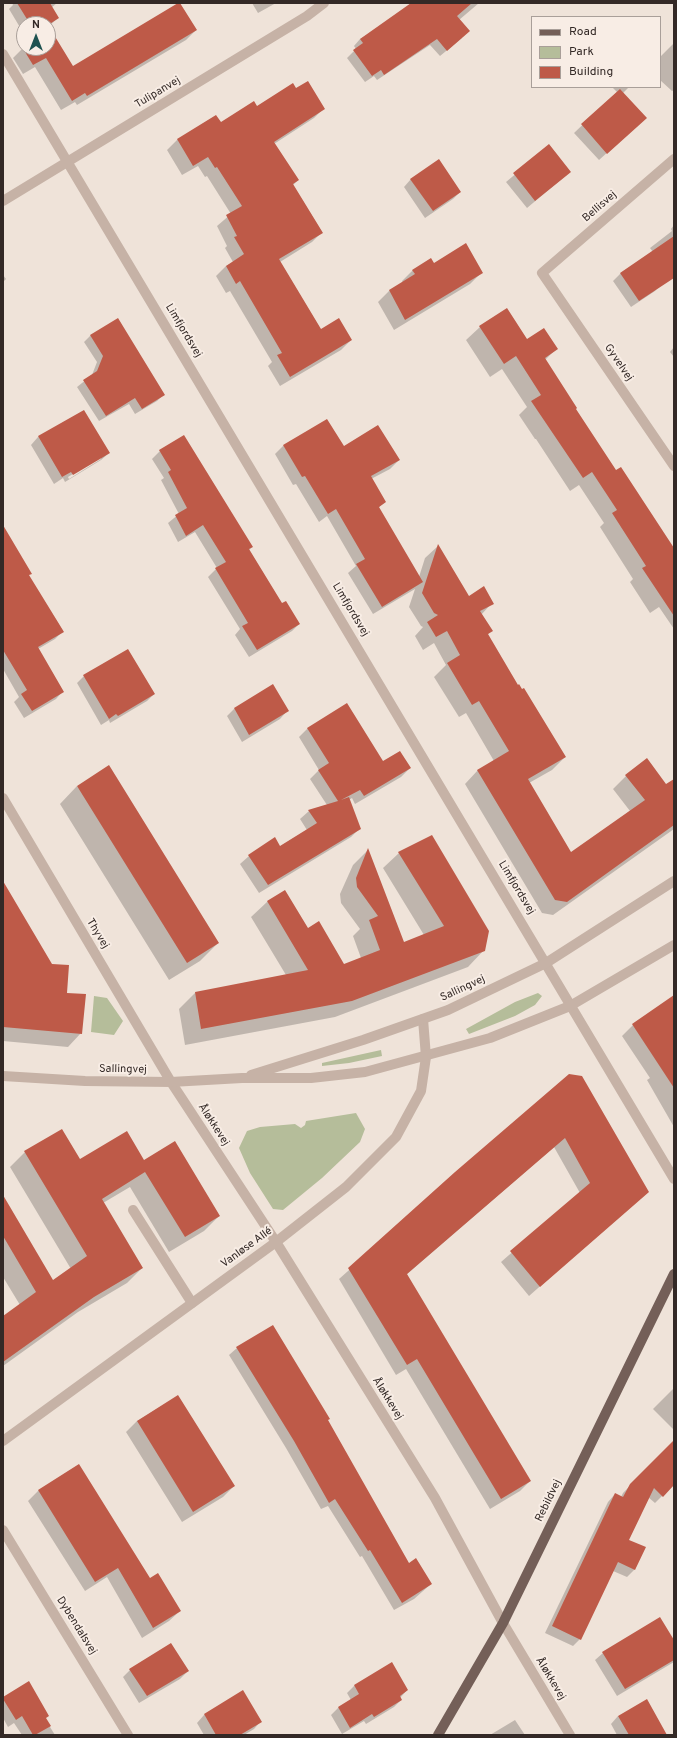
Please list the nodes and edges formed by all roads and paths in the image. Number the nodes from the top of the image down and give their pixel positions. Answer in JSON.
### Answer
{"nodes":[{"id":1,"x":324,"y":3,"type":"edge"},
{"id":2,"x":3,"y":54,"type":"edge"},
{"id":3,"x":674,"y":159,"type":"edge"},
{"id":4,"x":67,"y":163,"type":"junction"},
{"id":5,"x":3,"y":201,"type":"edge"},
{"id":6,"x":542,"y":272,"type":"joint"},
{"id":7,"x":674,"y":466,"type":"edge"},
{"id":8,"x":3,"y":798,"type":"edge"},
{"id":9,"x":674,"y":881,"type":"edge"},
{"id":10,"x":674,"y":944,"type":"edge"},
{"id":11,"x":546,"y":963,"type":"junction"},
{"id":12,"x":570,"y":1006,"type":"junction"},
{"id":13,"x":423,"y":1019,"type":"junction"},
{"id":14,"x":426,"y":1056,"type":"junction"},
{"id":15,"x":3,"y":1076,"type":"edge"},
{"id":16,"x":242,"y":1078,"type":"junction"},
{"id":17,"x":171,"y":1082,"type":"junction"},
{"id":18,"x":674,"y":1179,"type":"edge"},
{"id":19,"x":133,"y":1210,"type":"dead end"},
{"id":20,"x":276,"y":1242,"type":"junction"},
{"id":21,"x":674,"y":1274,"type":"edge"},
{"id":22,"x":192,"y":1303,"type":"junction"},
{"id":23,"x":3,"y":1441,"type":"edge"},
{"id":24,"x":3,"y":1530,"type":"edge"},
{"id":25,"x":503,"y":1623,"type":"junction"},
{"id":26,"x":128,"y":1735,"type":"edge"},
{"id":27,"x":438,"y":1735,"type":"edge"},
{"id":28,"x":570,"y":1735,"type":"edge"}],
"edges":[{"from":1,"to":4,"type":"street","name":"Tulipanvej"},
{"from":2,"to":4,"type":"street","name":"Limfjordsvej"},
{"from":3,"to":6,"type":"street","name":"Bellisvej"},
{"from":4,"to":5,"type":"street","name":"Tulipanvej"},
{"from":4,"to":11,"type":"street","name":"Limfjordsvej"},
{"from":6,"to":7,"type":"street","name":"Gyvelvej"},
{"from":8,"to":17,"type":"street","name":"Thyvej"},
{"from":9,"to":11,"type":"street","name":"Sallingvej"},
{"from":10,"to":12,"type":"street","name":"Sallingvej"},
{"from":11,"to":12,"type":"street","name":"Limfjordsvej"},
{"from":11,"to":13,"type":"street","name":"Sallingvej"},
{"from":12,"to":14,"type":"street","name":"Sallingvej"},
{"from":12,"to":18,"type":"street","name":"Limfjordsvej"},
{"from":13,"to":14,"type":"street","name":"Vanløse Allé"},
{"from":13,"to":16,"type":"street","name":"Sallingvej"},
{"from":14,"to":16,"type":"street","name":"Sallingvej"},
{"from":14,"to":20,"type":"street","name":"Vanløse Allé"},
{"from":15,"to":17,"type":"street","name":"Sallingvej"},
{"from":16,"to":17,"type":"street","name":"Sallingvej"},
{"from":17,"to":20,"type":"street","name":"Åløkkevej"},
{"from":19,"to":22,"type":"street"},
{"from":20,"to":22,"type":"street","name":"Vanløse Allé"},
{"from":20,"to":25,"type":"street","name":"Åløkkevej"},
{"from":21,"to":25,"type":"main road","name":"Rebildvej"},
{"from":22,"to":23,"type":"street","name":"Vanløse Allé"},
{"from":24,"to":26,"type":"street","name":"Dybendalsvej"},
{"from":25,"to":27,"type":"main road","name":"Rebildvej"},
{"from":25,"to":28,"type":"street","name":"Åløkkevej"}]}
